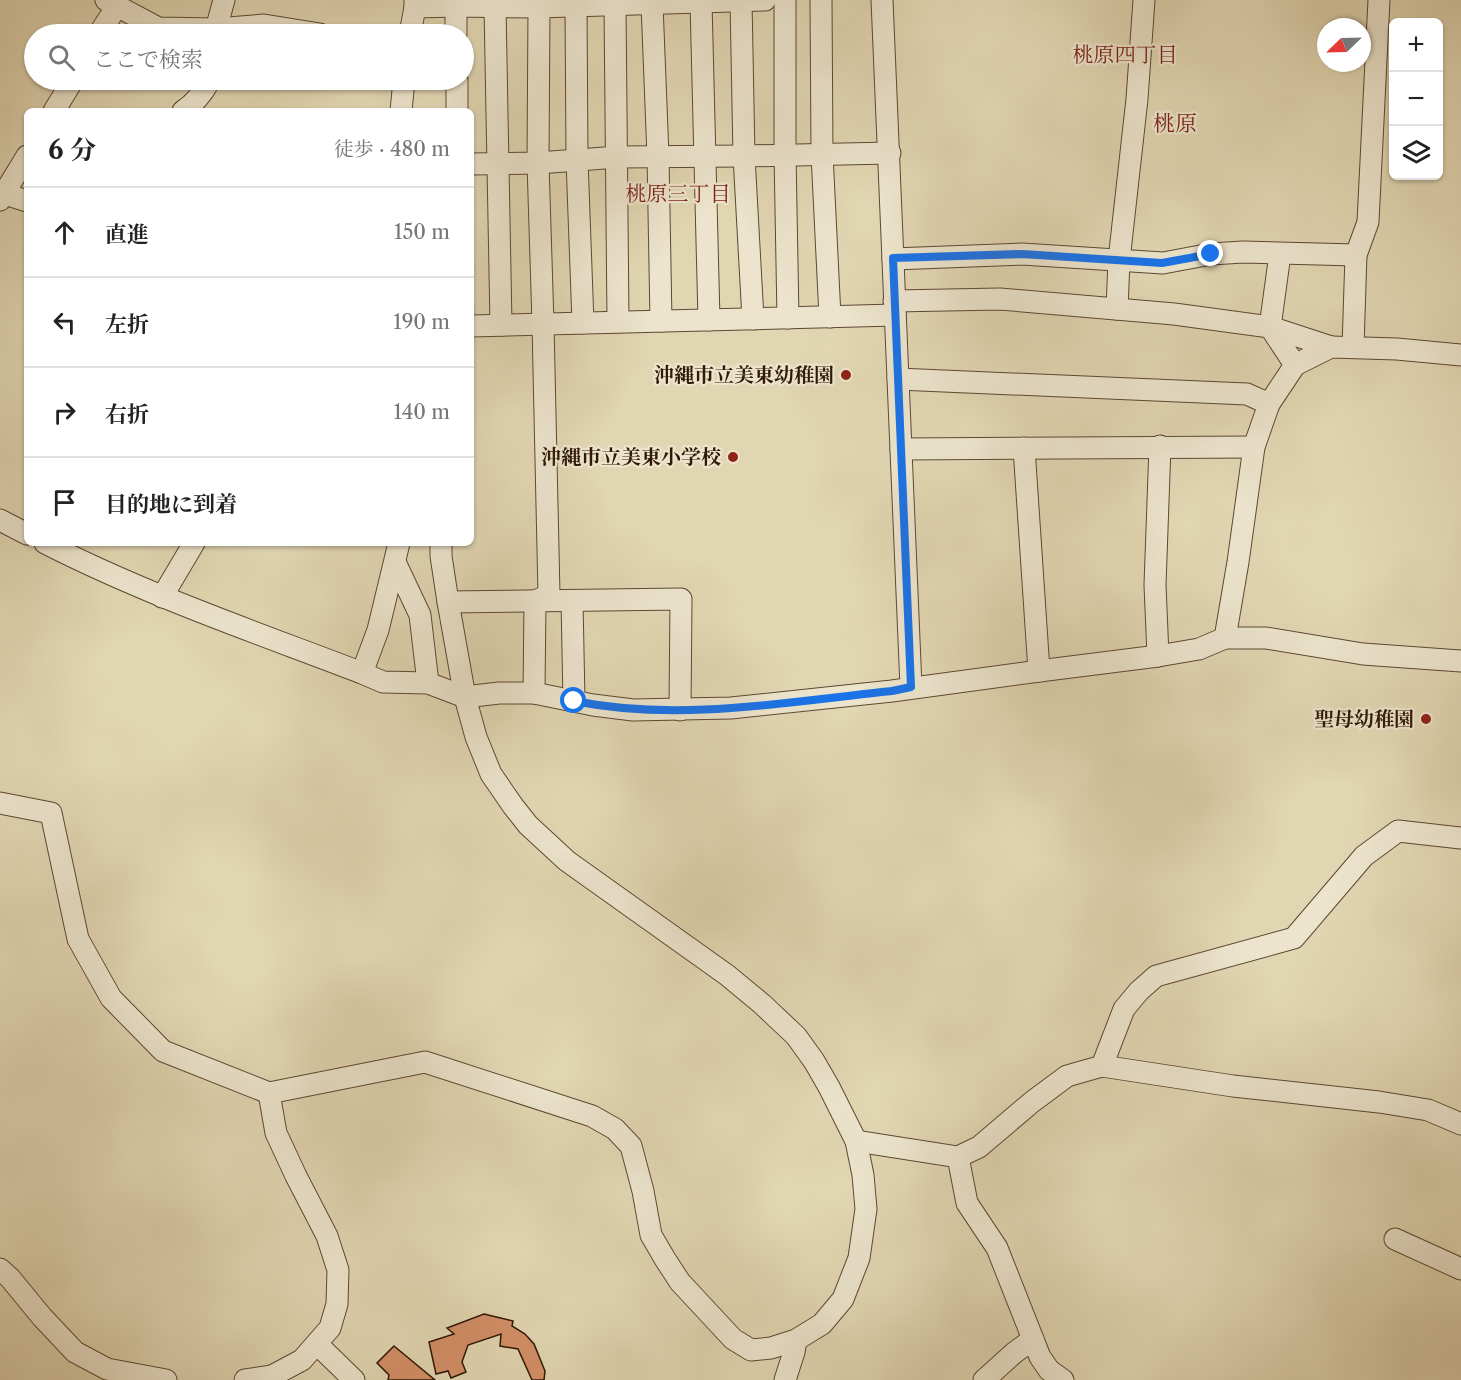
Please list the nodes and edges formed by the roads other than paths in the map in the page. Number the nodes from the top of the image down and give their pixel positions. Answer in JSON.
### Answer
{"nodes":[{"id":1,"x":224,"y":0,"type":"edge"},
{"id":2,"x":765,"y":0,"type":"edge"},
{"id":3,"x":785,"y":0,"type":"edge"},
{"id":4,"x":821,"y":0,"type":"edge"},
{"id":5,"x":882,"y":0,"type":"edge"},
{"id":6,"x":1144,"y":0,"type":"edge"},
{"id":7,"x":1379,"y":0,"type":"edge"},
{"id":8,"x":741,"y":1,"type":"edge"},
{"id":9,"x":113,"y":2,"type":"edge"},
{"id":10,"x":701,"y":2,"type":"junction"},
{"id":11,"x":415,"y":4,"type":"edge"},
{"id":12,"x":652,"y":4,"type":"junction"},
{"id":13,"x":615,"y":5,"type":"junction"},
{"id":14,"x":456,"y":6,"type":"junction"},
{"id":15,"x":576,"y":6,"type":"junction"},
{"id":16,"x":495,"y":7,"type":"junction"},
{"id":17,"x":539,"y":7,"type":"junction"},
{"id":18,"x":103,"y":24,"type":"edge"},
{"id":19,"x":151,"y":24,"type":"edge"},
{"id":20,"x":218,"y":24,"type":"edge"},
{"id":21,"x":412,"y":24,"type":"edge"},
{"id":22,"x":456,"y":24,"type":"edge"},
{"id":23,"x":67,"y":90,"type":"edge"},
{"id":24,"x":203,"y":90,"type":"edge"},
{"id":25,"x":403,"y":90,"type":"edge"},
{"id":26,"x":457,"y":90,"type":"edge"},
{"id":27,"x":56,"y":108,"type":"edge"},
{"id":28,"x":188,"y":108,"type":"edge"},
{"id":29,"x":401,"y":108,"type":"edge"},
{"id":30,"x":457,"y":108,"type":"edge"},
{"id":31,"x":890,"y":153,"type":"junction"},
{"id":32,"x":785,"y":154,"type":"junction"},
{"id":33,"x":822,"y":154,"type":"junction"},
{"id":34,"x":704,"y":155,"type":"junction"},
{"id":35,"x":658,"y":156,"type":"junction"},
{"id":36,"x":744,"y":156,"type":"junction"},
{"id":37,"x":618,"y":157,"type":"junction"},
{"id":38,"x":577,"y":160,"type":"junction"},
{"id":39,"x":24,"y":161,"type":"edge"},
{"id":40,"x":499,"y":163,"type":"junction"},
{"id":41,"x":538,"y":163,"type":"junction"},
{"id":42,"x":474,"y":164,"type":"edge"},
{"id":43,"x":2,"y":197,"type":"edge"},
{"id":44,"x":24,"y":201,"type":"edge"},
{"id":45,"x":1280,"y":254,"type":"junction"},
{"id":46,"x":1356,"y":255,"type":"junction"},
{"id":47,"x":893,"y":258,"type":"junction"},
{"id":48,"x":1119,"y":260,"type":"junction"},
{"id":49,"x":895,"y":308,"type":"junction"},
{"id":50,"x":1118,"y":309,"type":"junction"},
{"id":51,"x":830,"y":317,"type":"junction"},
{"id":52,"x":788,"y":318,"type":"junction"},
{"id":53,"x":753,"y":319,"type":"junction"},
{"id":54,"x":709,"y":320,"type":"junction"},
{"id":55,"x":661,"y":321,"type":"junction"},
{"id":56,"x":618,"y":322,"type":"junction"},
{"id":57,"x":583,"y":323,"type":"junction"},
{"id":58,"x":543,"y":324,"type":"junction"},
{"id":59,"x":501,"y":325,"type":"junction"},
{"id":60,"x":474,"y":326,"type":"edge"},
{"id":61,"x":1270,"y":327,"type":"junction"},
{"id":62,"x":1331,"y":347,"type":"junction"},
{"id":63,"x":1353,"y":347,"type":"junction"},
{"id":64,"x":1461,"y":355,"type":"edge"},
{"id":65,"x":1295,"y":365,"type":"junction"},
{"id":66,"x":898,"y":379,"type":"junction"},
{"id":67,"x":1269,"y":404,"type":"junction"},
{"id":68,"x":1160,"y":446,"type":"junction"},
{"id":69,"x":1254,"y":447,"type":"junction"},
{"id":70,"x":1024,"y":448,"type":"junction"},
{"id":71,"x":901,"y":449,"type":"junction"},
{"id":72,"x":0,"y":520,"type":"edge"},
{"id":73,"x":24,"y":532,"type":"edge"},
{"id":74,"x":51,"y":546,"type":"edge"},
{"id":75,"x":192,"y":546,"type":"edge"},
{"id":76,"x":441,"y":546,"type":"edge"},
{"id":77,"x":397,"y":553,"type":"edge"},
{"id":78,"x":162,"y":597,"type":"junction"},
{"id":79,"x":535,"y":601,"type":"junction"},
{"id":80,"x":572,"y":601,"type":"junction"},
{"id":81,"x":448,"y":602,"type":"junction"},
{"id":82,"x":1225,"y":638,"type":"junction"},
{"id":83,"x":1158,"y":656,"type":"junction"},
{"id":84,"x":1461,"y":661,"type":"edge"},
{"id":85,"x":1039,"y":670,"type":"junction"},
{"id":86,"x":362,"y":673,"type":"junction"},
{"id":87,"x":428,"y":683,"type":"junction"},
{"id":88,"x":911,"y":687,"type":"junction"},
{"id":89,"x":534,"y":693,"type":"junction"},
{"id":90,"x":465,"y":697,"type":"junction"},
{"id":91,"x":574,"y":701,"type":"junction"},
{"id":92,"x":680,"y":710,"type":"junction"},
{"id":93,"x":0,"y":803,"type":"edge"},
{"id":94,"x":1461,"y":838,"type":"edge"},
{"id":95,"x":1102,"y":1066,"type":"junction"},
{"id":96,"x":269,"y":1093,"type":"junction"},
{"id":97,"x":1461,"y":1124,"type":"edge"},
{"id":98,"x":856,"y":1141,"type":"junction"},
{"id":99,"x":958,"y":1157,"type":"junction"},
{"id":100,"x":1395,"y":1239,"type":"dead end"},
{"id":101,"x":0,"y":1269,"type":"edge"},
{"id":102,"x":1461,"y":1269,"type":"edge"},
{"id":103,"x":1033,"y":1339,"type":"junction"},
{"id":104,"x":796,"y":1340,"type":"junction"},
{"id":105,"x":317,"y":1344,"type":"junction"},
{"id":106,"x":166,"y":1380,"type":"edge"},
{"id":107,"x":245,"y":1380,"type":"edge"},
{"id":108,"x":354,"y":1380,"type":"edge"},
{"id":109,"x":785,"y":1380,"type":"edge"},
{"id":110,"x":984,"y":1380,"type":"edge"},
{"id":111,"x":1063,"y":1380,"type":"edge"}],
"edges":[{"from":1,"to":20,"type":"street"},
{"from":2,"to":8,"type":"street"},
{"from":3,"to":32,"type":"street"},
{"from":4,"to":33,"type":"street"},
{"from":5,"to":31,"type":"street"},
{"from":6,"to":48,"type":"street"},
{"from":7,"to":46,"type":"street"},
{"from":8,"to":10,"type":"street"},
{"from":8,"to":36,"type":"street"},
{"from":9,"to":18,"type":"street"},
{"from":9,"to":19,"type":"street"},
{"from":10,"to":12,"type":"street"},
{"from":10,"to":34,"type":"street"},
{"from":11,"to":14,"type":"street"},
{"from":11,"to":21,"type":"street"},
{"from":12,"to":13,"type":"street"},
{"from":12,"to":35,"type":"street"},
{"from":13,"to":15,"type":"street"},
{"from":13,"to":37,"type":"street"},
{"from":14,"to":16,"type":"street"},
{"from":14,"to":22,"type":"street"},
{"from":15,"to":17,"type":"street"},
{"from":15,"to":38,"type":"street"},
{"from":16,"to":17,"type":"street"},
{"from":16,"to":40,"type":"street"},
{"from":17,"to":41,"type":"street"},
{"from":23,"to":27,"type":"street"},
{"from":24,"to":28,"type":"street"},
{"from":25,"to":29,"type":"street"},
{"from":26,"to":30,"type":"street"},
{"from":31,"to":33,"type":"street"},
{"from":31,"to":47,"type":"street"},
{"from":32,"to":33,"type":"street"},
{"from":32,"to":36,"type":"street"},
{"from":32,"to":52,"type":"street"},
{"from":33,"to":51,"type":"street"},
{"from":34,"to":35,"type":"street"},
{"from":34,"to":36,"type":"street"},
{"from":34,"to":54,"type":"street"},
{"from":35,"to":37,"type":"street"},
{"from":35,"to":55,"type":"street"},
{"from":36,"to":53,"type":"street"},
{"from":37,"to":38,"type":"street"},
{"from":37,"to":56,"type":"street"},
{"from":38,"to":41,"type":"street"},
{"from":38,"to":57,"type":"street"},
{"from":39,"to":43,"type":"street"},
{"from":40,"to":41,"type":"street"},
{"from":40,"to":42,"type":"street"},
{"from":40,"to":59,"type":"street"},
{"from":41,"to":58,"type":"street"},
{"from":43,"to":44,"type":"street"},
{"from":45,"to":46,"type":"street"},
{"from":45,"to":48,"type":"street"},
{"from":45,"to":61,"type":"street"},
{"from":46,"to":63,"type":"street"},
{"from":47,"to":48,"type":"street"},
{"from":47,"to":49,"type":"street"},
{"from":48,"to":50,"type":"street"},
{"from":49,"to":50,"type":"street"},
{"from":49,"to":51,"type":"street"},
{"from":49,"to":66,"type":"street"},
{"from":50,"to":61,"type":"street"},
{"from":51,"to":52,"type":"street"},
{"from":52,"to":53,"type":"street"},
{"from":53,"to":54,"type":"street"},
{"from":54,"to":55,"type":"street"},
{"from":55,"to":56,"type":"street"},
{"from":56,"to":57,"type":"street"},
{"from":57,"to":58,"type":"street"},
{"from":58,"to":59,"type":"street"},
{"from":58,"to":79,"type":"street"},
{"from":59,"to":60,"type":"street"},
{"from":61,"to":62,"type":"street"},
{"from":61,"to":65,"type":"street"},
{"from":62,"to":63,"type":"street"},
{"from":62,"to":65,"type":"street"},
{"from":63,"to":64,"type":"street"},
{"from":65,"to":67,"type":"street"},
{"from":66,"to":67,"type":"street"},
{"from":66,"to":71,"type":"street"},
{"from":67,"to":69,"type":"street"},
{"from":68,"to":69,"type":"street"},
{"from":68,"to":70,"type":"street"},
{"from":68,"to":83,"type":"street"},
{"from":69,"to":82,"type":"street"},
{"from":70,"to":71,"type":"street"},
{"from":70,"to":85,"type":"street"},
{"from":71,"to":88,"type":"street"},
{"from":72,"to":73,"type":"street"},
{"from":74,"to":78,"type":"street"},
{"from":75,"to":78,"type":"street"},
{"from":76,"to":81,"type":"street"},
{"from":77,"to":86,"type":"street"},
{"from":77,"to":87,"type":"street"},
{"from":78,"to":86,"type":"street"},
{"from":79,"to":80,"type":"street"},
{"from":79,"to":81,"type":"street"},
{"from":79,"to":89,"type":"street"},
{"from":80,"to":91,"type":"street"},
{"from":80,"to":92,"type":"street"},
{"from":81,"to":90,"type":"street"},
{"from":82,"to":83,"type":"street"},
{"from":82,"to":84,"type":"street"},
{"from":83,"to":85,"type":"street"},
{"from":85,"to":88,"type":"street"},
{"from":86,"to":87,"type":"street"},
{"from":87,"to":90,"type":"street"},
{"from":88,"to":92,"type":"street"},
{"from":89,"to":90,"type":"street"},
{"from":89,"to":91,"type":"street"},
{"from":90,"to":98,"type":"street"},
{"from":91,"to":92,"type":"street"},
{"from":93,"to":96,"type":"street"},
{"from":94,"to":95,"type":"street"},
{"from":95,"to":97,"type":"street"},
{"from":95,"to":99,"type":"street"},
{"from":96,"to":104,"type":"street"},
{"from":96,"to":105,"type":"street"},
{"from":98,"to":99,"type":"street"},
{"from":98,"to":104,"type":"street"},
{"from":99,"to":103,"type":"street"},
{"from":100,"to":102,"type":"street"},
{"from":101,"to":106,"type":"street"},
{"from":103,"to":110,"type":"street"},
{"from":103,"to":111,"type":"street"},
{"from":104,"to":109,"type":"street"},
{"from":105,"to":107,"type":"street"},
{"from":105,"to":108,"type":"street"}]}
